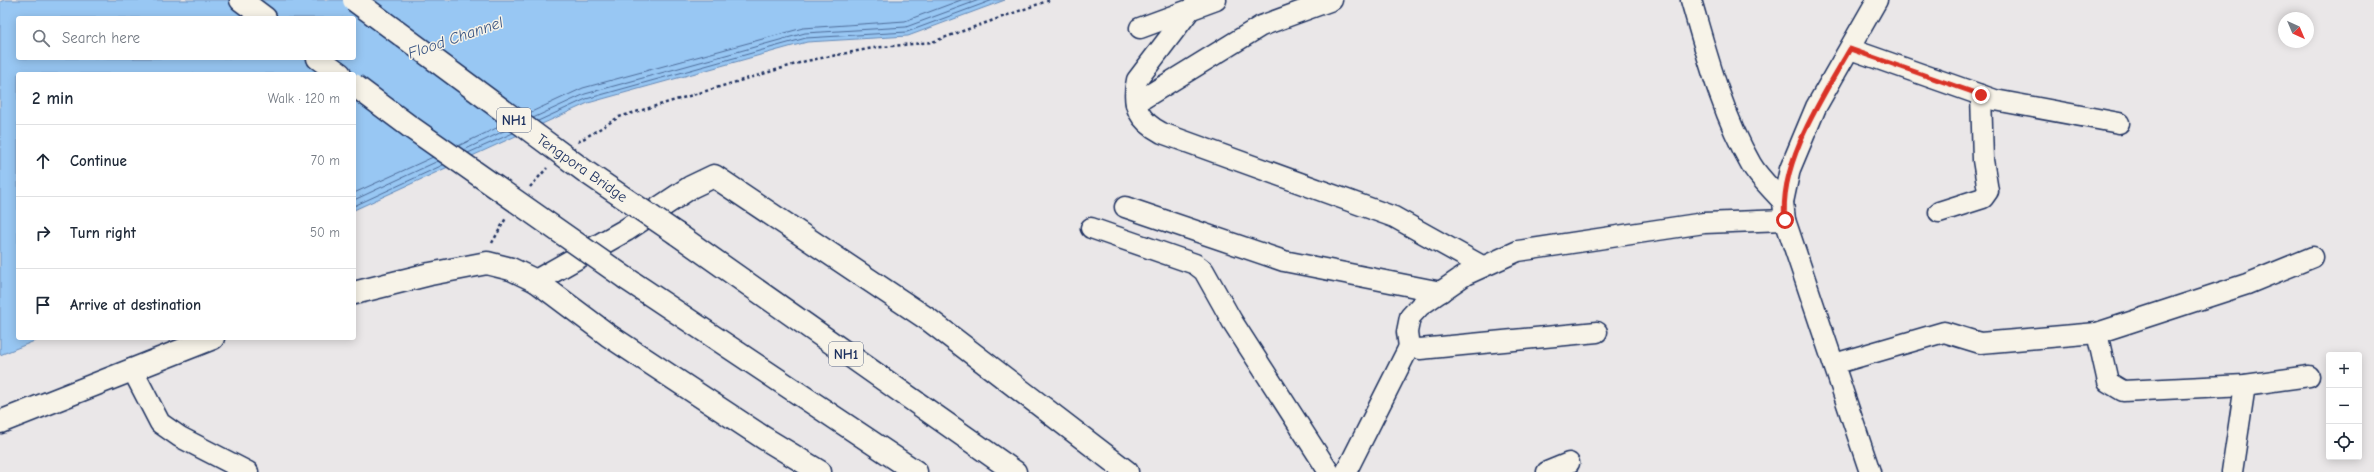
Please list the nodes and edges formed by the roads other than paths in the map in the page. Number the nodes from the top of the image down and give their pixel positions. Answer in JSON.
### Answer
{"nodes":[{"id":1,"x":241,"y":0,"type":"edge"},
{"id":2,"x":354,"y":0,"type":"edge"},
{"id":3,"x":1216,"y":0,"type":"edge"},
{"id":4,"x":1332,"y":0,"type":"edge"},
{"id":5,"x":1691,"y":0,"type":"edge"},
{"id":6,"x":1876,"y":0,"type":"edge"},
{"id":7,"x":1190,"y":10,"type":"junction"},
{"id":8,"x":262,"y":16,"type":"edge"},
{"id":9,"x":1140,"y":28,"type":"dead end"},
{"id":10,"x":1850,"y":49,"type":"junction"},
{"id":11,"x":321,"y":60,"type":"edge"},
{"id":12,"x":337,"y":72,"type":"edge"},
{"id":13,"x":356,"y":86,"type":"edge"},
{"id":14,"x":1981,"y":95,"type":"junction"},
{"id":15,"x":1136,"y":103,"type":"junction"},
{"id":16,"x":2119,"y":122,"type":"dead end"},
{"id":17,"x":1124,"y":207,"type":"dead end"},
{"id":18,"x":1784,"y":211,"type":"junction"},
{"id":19,"x":1938,"y":212,"type":"dead end"},
{"id":20,"x":1091,"y":228,"type":"dead end"},
{"id":21,"x":2313,"y":257,"type":"dead end"},
{"id":22,"x":1482,"y":266,"type":"junction"},
{"id":23,"x":536,"y":281,"type":"junction"},
{"id":24,"x":356,"y":292,"type":"edge"},
{"id":25,"x":1441,"y":292,"type":"junction"},
{"id":26,"x":1597,"y":332,"type":"dead end"},
{"id":27,"x":2097,"y":333,"type":"junction"},
{"id":28,"x":208,"y":340,"type":"edge"},
{"id":29,"x":1409,"y":347,"type":"junction"},
{"id":30,"x":1834,"y":364,"type":"junction"},
{"id":31,"x":132,"y":369,"type":"junction"},
{"id":32,"x":2309,"y":376,"type":"dead end"},
{"id":33,"x":2245,"y":385,"type":"junction"},
{"id":34,"x":0,"y":422,"type":"edge"},
{"id":35,"x":1569,"y":463,"type":"dead end"},
{"id":36,"x":248,"y":472,"type":"edge"},
{"id":37,"x":820,"y":472,"type":"edge"},
{"id":38,"x":916,"y":472,"type":"edge"},
{"id":39,"x":1015,"y":472,"type":"edge"},
{"id":40,"x":1126,"y":472,"type":"edge"},
{"id":41,"x":1328,"y":472,"type":"edge"},
{"id":42,"x":1346,"y":472,"type":"edge"},
{"id":43,"x":1547,"y":472,"type":"edge"},
{"id":44,"x":1870,"y":472,"type":"edge"},
{"id":45,"x":2232,"y":472,"type":"edge"}],
"edges":[{"from":1,"to":8,"type":"main road"},
{"from":2,"to":39,"type":"main road","name":"Tengpora Bridge","number":"NH1","bridge":true},
{"from":3,"to":7,"type":"street"},
{"from":4,"to":15,"type":"street"},
{"from":5,"to":18,"type":"street"},
{"from":6,"to":10,"type":"street"},
{"from":7,"to":9,"type":"street"},
{"from":7,"to":15,"type":"street"},
{"from":10,"to":14,"type":"street"},
{"from":10,"to":18,"type":"street"},
{"from":11,"to":12,"type":"main road"},
{"from":13,"to":38,"type":"main road","bridge":true},
{"from":14,"to":16,"type":"street"},
{"from":14,"to":19,"type":"street"},
{"from":15,"to":22,"type":"street"},
{"from":17,"to":25,"type":"street"},
{"from":18,"to":22,"type":"street"},
{"from":18,"to":30,"type":"street"},
{"from":20,"to":41,"type":"street"},
{"from":21,"to":27,"type":"street"},
{"from":22,"to":25,"type":"street"},
{"from":23,"to":24,"type":"main road"},
{"from":23,"to":37,"type":"main road"},
{"from":23,"to":40,"type":"main road"},
{"from":25,"to":29,"type":"street"},
{"from":26,"to":29,"type":"street"},
{"from":27,"to":30,"type":"street"},
{"from":27,"to":33,"type":"street"},
{"from":28,"to":31,"type":"main road"},
{"from":29,"to":42,"type":"street"},
{"from":30,"to":44,"type":"street"},
{"from":31,"to":34,"type":"main road"},
{"from":31,"to":36,"type":"street"},
{"from":32,"to":33,"type":"street"},
{"from":33,"to":45,"type":"street"},
{"from":35,"to":43,"type":"street"}]}
